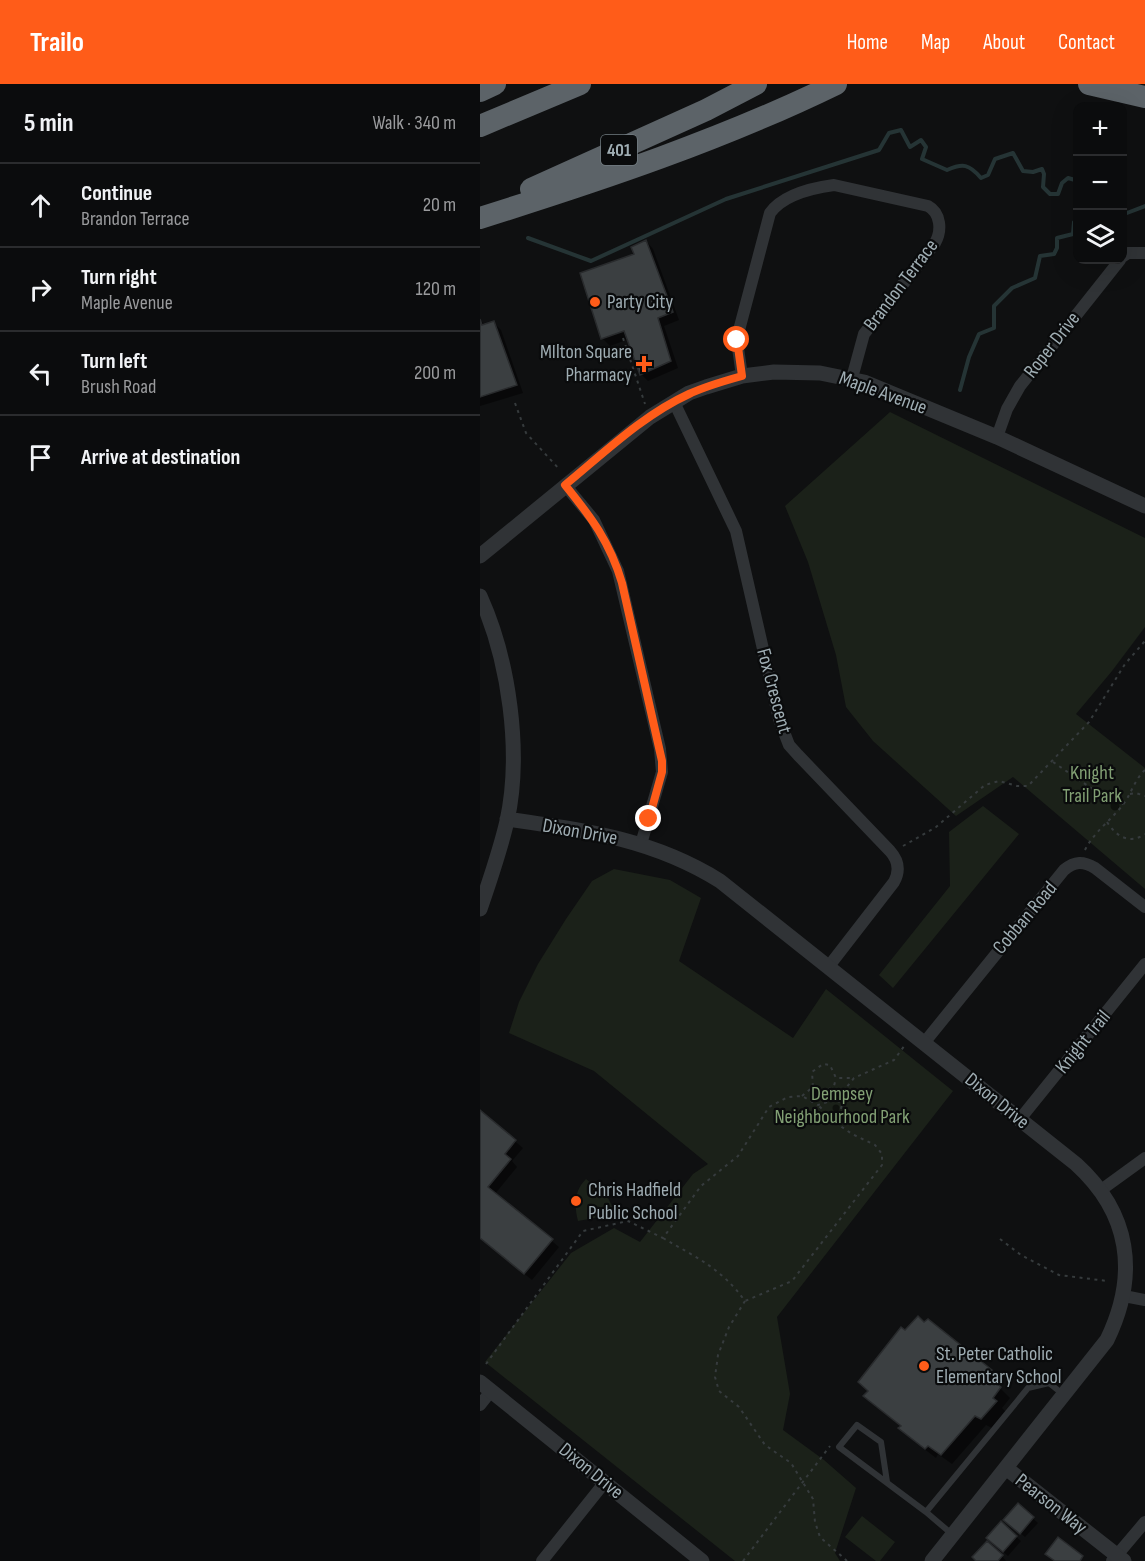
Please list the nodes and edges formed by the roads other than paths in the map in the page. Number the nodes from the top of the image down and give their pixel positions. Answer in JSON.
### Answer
{"nodes":[{"id":1,"x":495,"y":84,"type":"edge"},
{"id":2,"x":580,"y":84,"type":"edge"},
{"id":3,"x":756,"y":84,"type":"edge"},
{"id":4,"x":836,"y":84,"type":"edge"},
{"id":5,"x":1089,"y":84,"type":"edge"},
{"id":6,"x":480,"y":92,"type":"edge"},
{"id":7,"x":1145,"y":97,"type":"edge"},
{"id":8,"x":480,"y":126,"type":"edge"},
{"id":9,"x":480,"y":212,"type":"edge"},
{"id":10,"x":480,"y":218,"type":"edge"},
{"id":11,"x":1145,"y":253,"type":"edge"},
{"id":12,"x":1127,"y":254,"type":"edge"},
{"id":13,"x":1116,"y":264,"type":"edge"},
{"id":14,"x":742,"y":376,"type":"junction"},
{"id":15,"x":852,"y":378,"type":"junction"},
{"id":16,"x":674,"y":402,"type":"junction"},
{"id":17,"x":997,"y":438,"type":"junction"},
{"id":18,"x":563,"y":478,"type":"junction"},
{"id":19,"x":1145,"y":506,"type":"edge"},
{"id":20,"x":480,"y":556,"type":"edge"},
{"id":21,"x":480,"y":596,"type":"edge"},
{"id":22,"x":507,"y":819,"type":"junction"},
{"id":23,"x":641,"y":844,"type":"junction"},
{"id":24,"x":1145,"y":907,"type":"edge"},
{"id":25,"x":480,"y":909,"type":"edge"},
{"id":26,"x":1145,"y":964,"type":"edge"},
{"id":27,"x":829,"y":966,"type":"junction"},
{"id":28,"x":924,"y":1043,"type":"junction"},
{"id":29,"x":1020,"y":1119,"type":"junction"},
{"id":30,"x":1145,"y":1158,"type":"edge"},
{"id":31,"x":1101,"y":1190,"type":"junction"},
{"id":32,"x":1124,"y":1296,"type":"junction"},
{"id":33,"x":1145,"y":1300,"type":"edge"},
{"id":34,"x":486,"y":1387,"type":"edge"},
{"id":35,"x":1065,"y":1395,"type":"junction"},
{"id":36,"x":480,"y":1405,"type":"edge"},
{"id":37,"x":1006,"y":1468,"type":"junction"},
{"id":38,"x":604,"y":1482,"type":"junction"},
{"id":39,"x":887,"y":1482,"type":"junction"},
{"id":40,"x":927,"y":1512,"type":"junction"},
{"id":41,"x":1145,"y":1522,"type":"edge"},
{"id":42,"x":953,"y":1535,"type":"junction"},
{"id":43,"x":1117,"y":1559,"type":"edge"},
{"id":44,"x":542,"y":1561,"type":"edge"},
{"id":45,"x":702,"y":1561,"type":"edge"},
{"id":46,"x":932,"y":1561,"type":"edge"}],
"edges":[{"from":1,"to":6,"type":"highway"},
{"from":2,"to":8,"type":"highway"},
{"from":3,"to":9,"type":"highway","number":"401"},
{"from":4,"to":10,"type":"highway"},
{"from":5,"to":7,"type":"highway"},
{"from":11,"to":12,"type":"street","name":"Roper Drive"},
{"from":13,"to":17,"type":"street","name":"Roper Drive"},
{"from":14,"to":15,"type":"street","name":"Maple Avenue"},
{"from":14,"to":15,"type":"street","name":"Brandon Terrace"},
{"from":14,"to":16,"type":"street","name":"Maple Avenue"},
{"from":15,"to":17,"type":"street","name":"Maple Avenue"},
{"from":16,"to":18,"type":"street","name":"Maple Avenue"},
{"from":16,"to":27,"type":"street","name":"Fox Crescent"},
{"from":17,"to":19,"type":"street","name":"Maple Avenue"},
{"from":18,"to":20,"type":"street","name":"Maple Avenue"},
{"from":18,"to":23,"type":"street"},
{"from":21,"to":22,"type":"street"},
{"from":22,"to":23,"type":"street","name":"Dixon Drive"},
{"from":22,"to":25,"type":"street"},
{"from":23,"to":27,"type":"street","name":"Dixon Drive"},
{"from":24,"to":28,"type":"street","name":"Cobban Road"},
{"from":26,"to":29,"type":"street","name":"Knight Trail"},
{"from":27,"to":28,"type":"street","name":"Dixon Drive"},
{"from":28,"to":29,"type":"street","name":"Dixon Drive"},
{"from":29,"to":31,"type":"street","name":"Dixon Drive"},
{"from":30,"to":31,"type":"street"},
{"from":31,"to":32,"type":"street","name":"Dixon Drive"},
{"from":32,"to":33,"type":"street"},
{"from":32,"to":35,"type":"street","name":"Dixon Drive"},
{"from":34,"to":36,"type":"street"},
{"from":34,"to":38,"type":"street","name":"Dixon Drive"},
{"from":35,"to":37,"type":"street","name":"Dixon Drive"},
{"from":35,"to":40,"type":"lane"},
{"from":37,"to":42,"type":"street","name":"Dixon Drive"},
{"from":37,"to":43,"type":"street","name":"Pearson Way"},
{"from":38,"to":44,"type":"street"},
{"from":38,"to":45,"type":"street","name":"Dixon Drive"},
{"from":39,"to":39,"type":"lane"},
{"from":39,"to":40,"type":"lane"},
{"from":40,"to":42,"type":"lane"},
{"from":41,"to":43,"type":"street"},
{"from":42,"to":46,"type":"street","name":"Dixon Drive"}]}
